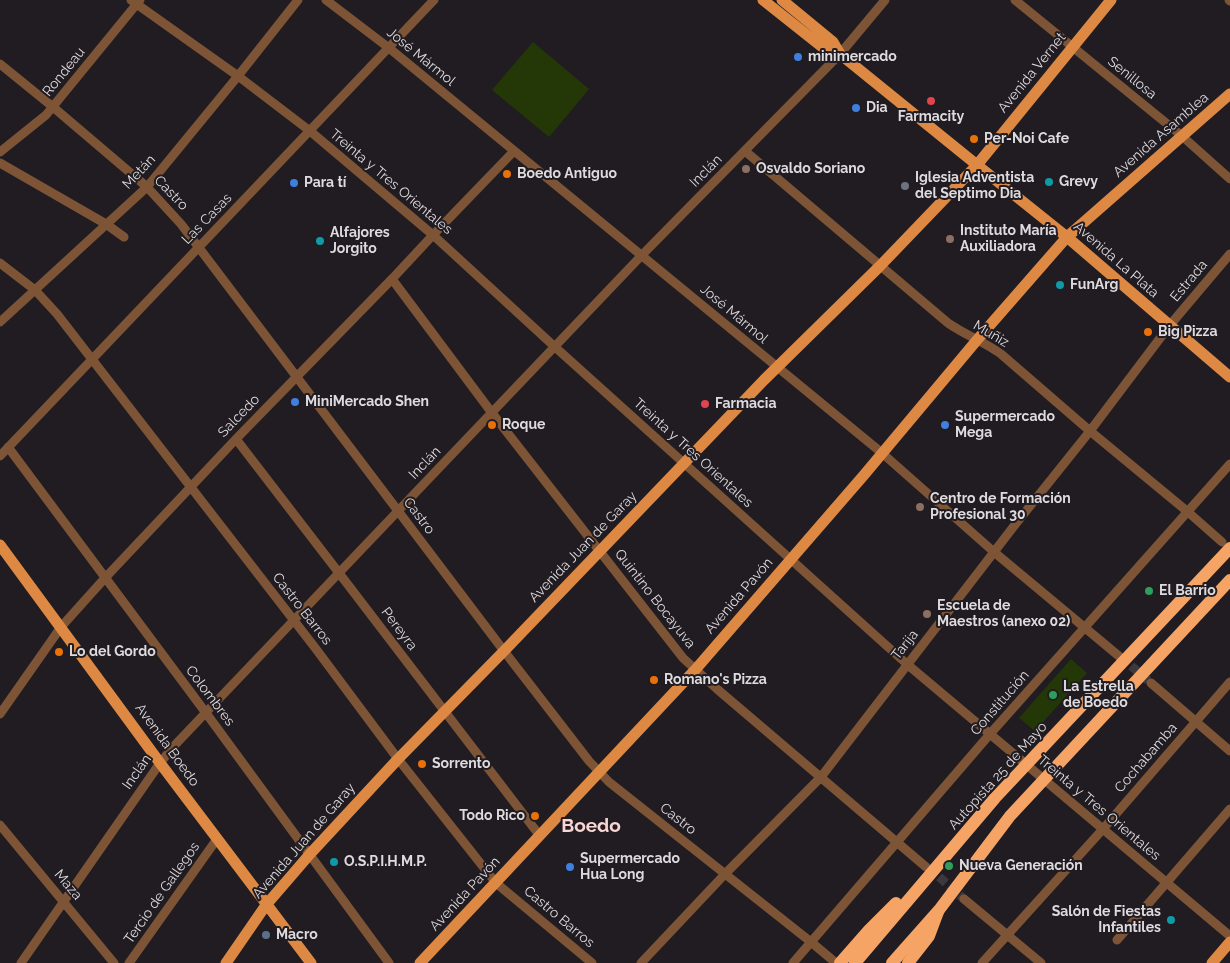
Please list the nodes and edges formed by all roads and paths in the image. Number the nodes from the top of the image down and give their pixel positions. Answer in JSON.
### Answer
{"nodes":[{"id":1,"x":298,"y":0,"type":"edge"},
{"id":2,"x":326,"y":0,"type":"edge"},
{"id":3,"x":434,"y":0,"type":"edge"},
{"id":4,"x":763,"y":0,"type":"edge"},
{"id":5,"x":782,"y":0,"type":"edge"},
{"id":6,"x":885,"y":0,"type":"edge"},
{"id":7,"x":1015,"y":0,"type":"edge"},
{"id":8,"x":1111,"y":0,"type":"edge"},
{"id":9,"x":136,"y":1,"type":"edge"},
{"id":10,"x":1073,"y":47,"type":"junction"},
{"id":11,"x":389,"y":48,"type":"junction"},
{"id":12,"x":840,"y":54,"type":"junction"},
{"id":13,"x":0,"y":64,"type":"edge"},
{"id":14,"x":238,"y":76,"type":"junction"},
{"id":15,"x":1230,"y":94,"type":"edge"},
{"id":16,"x":53,"y":107,"type":"junction"},
{"id":17,"x":310,"y":131,"type":"junction"},
{"id":18,"x":1182,"y":136,"type":"junction"},
{"id":19,"x":514,"y":151,"type":"junction"},
{"id":20,"x":745,"y":151,"type":"junction"},
{"id":21,"x":0,"y":152,"type":"edge"},
{"id":22,"x":0,"y":164,"type":"edge"},
{"id":23,"x":977,"y":165,"type":"junction"},
{"id":24,"x":1230,"y":179,"type":"edge"},
{"id":25,"x":147,"y":188,"type":"junction"},
{"id":26,"x":106,"y":224,"type":"junction"},
{"id":27,"x":433,"y":235,"type":"junction"},
{"id":28,"x":124,"y":236,"type":"dead end"},
{"id":29,"x":1067,"y":237,"type":"junction"},
{"id":30,"x":199,"y":247,"type":"junction"},
{"id":31,"x":1230,"y":254,"type":"edge"},
{"id":32,"x":642,"y":255,"type":"junction"},
{"id":33,"x":0,"y":263,"type":"edge"},
{"id":34,"x":880,"y":266,"type":"junction"},
{"id":35,"x":392,"y":279,"type":"junction"},
{"id":36,"x":35,"y":290,"type":"junction"},
{"id":37,"x":0,"y":322,"type":"edge"},
{"id":38,"x":1170,"y":325,"type":"junction"},
{"id":39,"x":977,"y":340,"type":"junction"},
{"id":40,"x":555,"y":347,"type":"junction"},
{"id":41,"x":92,"y":358,"type":"junction"},
{"id":42,"x":777,"y":368,"type":"junction"},
{"id":43,"x":296,"y":377,"type":"junction"},
{"id":44,"x":1230,"y":377,"type":"edge"},
{"id":45,"x":492,"y":413,"type":"junction"},
{"id":46,"x":1090,"y":431,"type":"junction"},
{"id":47,"x":236,"y":439,"type":"junction"},
{"id":48,"x":8,"y":447,"type":"junction"},
{"id":49,"x":882,"y":453,"type":"junction"},
{"id":50,"x":0,"y":456,"type":"edge"},
{"id":51,"x":684,"y":463,"type":"junction"},
{"id":52,"x":1230,"y":464,"type":"edge"},
{"id":53,"x":190,"y":487,"type":"junction"},
{"id":54,"x":398,"y":511,"type":"junction"},
{"id":55,"x":1188,"y":512,"type":"junction"},
{"id":56,"x":0,"y":545,"type":"edge"},
{"id":57,"x":1226,"y":545,"type":"edge"},
{"id":58,"x":600,"y":550,"type":"junction"},
{"id":59,"x":994,"y":552,"type":"junction"},
{"id":60,"x":791,"y":560,"type":"junction"},
{"id":61,"x":339,"y":572,"type":"junction"},
{"id":62,"x":105,"y":578,"type":"junction"},
{"id":63,"x":1230,"y":580,"type":"edge"},
{"id":64,"x":293,"y":621,"type":"junction"},
{"id":65,"x":61,"y":627,"type":"junction"},
{"id":66,"x":1086,"y":627,"type":"junction"},
{"id":67,"x":504,"y":651,"type":"junction"},
{"id":68,"x":1120,"y":656,"type":"tunnel mouth"},
{"id":69,"x":908,"y":665,"type":"junction"},
{"id":70,"x":695,"y":670,"type":"junction"},
{"id":71,"x":1230,"y":682,"type":"edge"},
{"id":72,"x":1151,"y":683,"type":"tunnel mouth"},
{"id":73,"x":445,"y":712,"type":"junction"},
{"id":74,"x":206,"y":713,"type":"junction"},
{"id":75,"x":0,"y":714,"type":"edge"},
{"id":76,"x":1196,"y":722,"type":"junction"},
{"id":77,"x":990,"y":734,"type":"junction"},
{"id":78,"x":1230,"y":751,"type":"edge"},
{"id":79,"x":398,"y":759,"type":"junction"},
{"id":80,"x":160,"y":763,"type":"junction"},
{"id":81,"x":599,"y":773,"type":"junction"},
{"id":82,"x":821,"y":777,"type":"junction"},
{"id":83,"x":1230,"y":809,"type":"edge"},
{"id":84,"x":0,"y":825,"type":"edge"},
{"id":85,"x":1103,"y":829,"type":"junction"},
{"id":86,"x":967,"y":832,"type":"junction"},
{"id":87,"x":540,"y":836,"type":"junction"},
{"id":88,"x":217,"y":839,"type":"junction"},
{"id":89,"x":897,"y":842,"type":"junction"},
{"id":90,"x":310,"y":854,"type":"junction"},
{"id":91,"x":926,"y":867,"type":"tunnel mouth"},
{"id":92,"x":726,"y":874,"type":"junction"},
{"id":93,"x":1166,"y":882,"type":"junction"},
{"id":94,"x":496,"y":883,"type":"junction"},
{"id":95,"x":964,"y":899,"type":"tunnel mouth"},
{"id":96,"x":64,"y":901,"type":"junction"},
{"id":97,"x":266,"y":906,"type":"junction"},
{"id":98,"x":939,"y":910,"type":"junction"},
{"id":99,"x":1008,"y":936,"type":"junction"},
{"id":100,"x":1230,"y":936,"type":"edge"},
{"id":101,"x":1117,"y":940,"type":"dead end"},
{"id":102,"x":811,"y":942,"type":"junction"},
{"id":103,"x":1230,"y":942,"type":"edge"},
{"id":104,"x":21,"y":963,"type":"edge"},
{"id":105,"x":114,"y":963,"type":"edge"},
{"id":106,"x":129,"y":963,"type":"edge"},
{"id":107,"x":226,"y":963,"type":"edge"},
{"id":108,"x":310,"y":963,"type":"edge"},
{"id":109,"x":389,"y":963,"type":"edge"},
{"id":110,"x":420,"y":963,"type":"edge"},
{"id":111,"x":592,"y":963,"type":"edge"},
{"id":112,"x":641,"y":963,"type":"edge"},
{"id":113,"x":793,"y":963,"type":"edge"},
{"id":114,"x":836,"y":963,"type":"edge"},
{"id":115,"x":840,"y":963,"type":"edge"},
{"id":116,"x":855,"y":963,"type":"edge"},
{"id":117,"x":892,"y":963,"type":"edge"},
{"id":118,"x":908,"y":963,"type":"edge"},
{"id":119,"x":982,"y":963,"type":"edge"},
{"id":120,"x":1040,"y":963,"type":"edge"},
{"id":121,"x":1212,"y":963,"type":"edge"}],
"edges":[{"from":1,"to":14,"type":"street","name":"Metán"},
{"from":2,"to":11,"type":"street","name":"José Mármol"},
{"from":3,"to":11,"type":"street","name":"Las Casas"},
{"from":4,"to":12,"type":"main road","name":"Avenida La Plata"},
{"from":5,"to":12,"type":"main road","name":"Avenida La Plata"},
{"from":6,"to":12,"type":"street","name":"Inclán"},
{"from":7,"to":10,"type":"street","name":"Senillosa"},
{"from":8,"to":10,"type":"main road","name":"Avenida Vernet"},
{"from":9,"to":14,"type":"street","name":"Treinta y Tres Orientales"},
{"from":9,"to":16,"type":"street","name":"Rondeau"},
{"from":10,"to":18,"type":"street","name":"Senillosa"},
{"from":10,"to":23,"type":"main road","name":"Avenida Vernet"},
{"from":11,"to":17,"type":"street","name":"Las Casas"},
{"from":11,"to":19,"type":"street","name":"José Mármol"},
{"from":12,"to":20,"type":"street","name":"Inclán"},
{"from":12,"to":23,"type":"main road","name":"Avenida La Plata"},
{"from":13,"to":16,"type":"street","name":"Castro"},
{"from":14,"to":17,"type":"street","name":"Treinta y Tres Orientales"},
{"from":14,"to":25,"type":"street","name":"Metán"},
{"from":15,"to":18,"type":"main road","name":"Avenida Asamblea"},
{"from":16,"to":21,"type":"street","name":"Rondeau"},
{"from":16,"to":25,"type":"street","name":"Castro"},
{"from":17,"to":27,"type":"street","name":"Treinta y Tres Orientales"},
{"from":17,"to":30,"type":"street","name":"Las Casas"},
{"from":18,"to":24,"type":"street","name":"Senillosa"},
{"from":18,"to":29,"type":"main road","name":"Avenida Asamblea"},
{"from":19,"to":27,"type":"street","name":"Salcedo"},
{"from":19,"to":32,"type":"street","name":"José Mármol"},
{"from":20,"to":32,"type":"street","name":"Inclán"},
{"from":20,"to":34,"type":"street","name":"Muñiz"},
{"from":22,"to":26,"type":"street"},
{"from":23,"to":29,"type":"main road","name":"Avenida La Plata"},
{"from":23,"to":34,"type":"main road","name":"Avenida Juan de Garay"},
{"from":25,"to":26,"type":"street","name":"Metán"},
{"from":25,"to":30,"type":"street","name":"Castro"},
{"from":26,"to":28,"type":"street"},
{"from":26,"to":36,"type":"street","name":"Metán"},
{"from":27,"to":35,"type":"street","name":"Salcedo"},
{"from":27,"to":40,"type":"street","name":"Treinta y Tres Orientales"},
{"from":29,"to":38,"type":"main road","name":"Avenida La Plata"},
{"from":29,"to":39,"type":"main road","name":"Avenida Pavón"},
{"from":30,"to":41,"type":"street","name":"Las Casas"},
{"from":30,"to":43,"type":"street","name":"Castro"},
{"from":31,"to":38,"type":"street","name":"Estrada"},
{"from":32,"to":40,"type":"street","name":"Inclán"},
{"from":32,"to":42,"type":"street","name":"José Mármol"},
{"from":33,"to":36,"type":"street","name":"Castro Barros"},
{"from":34,"to":39,"type":"street","name":"Muñiz"},
{"from":34,"to":42,"type":"main road","name":"Avenida Juan de Garay"},
{"from":35,"to":43,"type":"street","name":"Salcedo"},
{"from":35,"to":45,"type":"street","name":"Quintino Bocayuva"},
{"from":36,"to":37,"type":"street","name":"Metán"},
{"from":36,"to":41,"type":"street","name":"Castro Barros"},
{"from":38,"to":44,"type":"main road","name":"Avenida La Plata"},
{"from":38,"to":46,"type":"street","name":"Tarija"},
{"from":39,"to":46,"type":"street","name":"Muñiz"},
{"from":39,"to":49,"type":"main road","name":"Avenida Pavón"},
{"from":40,"to":45,"type":"street","name":"Inclán"},
{"from":40,"to":51,"type":"street","name":"Treinta y Tres Orientales"},
{"from":41,"to":48,"type":"street","name":"Las Casas"},
{"from":41,"to":53,"type":"street","name":"Castro Barros"},
{"from":42,"to":49,"type":"street","name":"José Mármol"},
{"from":42,"to":51,"type":"main road","name":"Avenida Juan de Garay"},
{"from":43,"to":47,"type":"street","name":"Salcedo"},
{"from":43,"to":54,"type":"street","name":"Castro"},
{"from":45,"to":54,"type":"street","name":"Inclán"},
{"from":45,"to":58,"type":"street","name":"Quintino Bocayuva"},
{"from":46,"to":55,"type":"street","name":"Muñiz"},
{"from":46,"to":59,"type":"street","name":"Tarija"},
{"from":47,"to":53,"type":"street","name":"Salcedo"},
{"from":47,"to":61,"type":"street","name":"Pereyra"},
{"from":48,"to":50,"type":"street","name":"Las Casas"},
{"from":48,"to":62,"type":"street","name":"Colombres"},
{"from":49,"to":59,"type":"street","name":"José Mármol"},
{"from":49,"to":60,"type":"main road","name":"Avenida Pavón"},
{"from":51,"to":58,"type":"main road","name":"Avenida Juan de Garay"},
{"from":51,"to":60,"type":"street","name":"Treinta y Tres Orientales"},
{"from":52,"to":55,"type":"street","name":"Constitución"},
{"from":53,"to":62,"type":"street","name":"Salcedo"},
{"from":53,"to":64,"type":"street","name":"Castro Barros"},
{"from":54,"to":61,"type":"street","name":"Inclán"},
{"from":54,"to":67,"type":"street","name":"Castro"},
{"from":55,"to":57,"type":"street","name":"Muñiz"},
{"from":55,"to":66,"type":"street","name":"Constitución"},
{"from":56,"to":65,"type":"main road","name":"Avenida Boedo"},
{"from":57,"to":86,"type":"highway","name":"Autopista 25 de Mayo","bridge":true},
{"from":58,"to":67,"type":"main road","name":"Avenida Juan de Garay"},
{"from":58,"to":70,"type":"street","name":"Quintino Bocayuva"},
{"from":59,"to":66,"type":"street","name":"José Mármol"},
{"from":59,"to":69,"type":"street","name":"Tarija"},
{"from":60,"to":69,"type":"street","name":"Treinta y Tres Orientales"},
{"from":60,"to":70,"type":"main road","name":"Avenida Pavón"},
{"from":61,"to":64,"type":"street","name":"Inclán"},
{"from":61,"to":73,"type":"street","name":"Pereyra"},
{"from":62,"to":65,"type":"street","name":"Salcedo"},
{"from":62,"to":74,"type":"street","name":"Colombres"},
{"from":63,"to":98,"type":"highway","bridge":true},
{"from":64,"to":74,"type":"street","name":"Inclán"},
{"from":64,"to":79,"type":"street","name":"Castro Barros"},
{"from":65,"to":75,"type":"street","name":"Salcedo"},
{"from":65,"to":80,"type":"main road","name":"Avenida Boedo"},
{"from":66,"to":68,"type":"street","name":"José Mármol"},
{"from":66,"to":77,"type":"street","name":"Constitución"},
{"from":67,"to":73,"type":"main road","name":"Avenida Juan de Garay"},
{"from":67,"to":81,"type":"street","name":"Castro"},
{"from":69,"to":77,"type":"street","name":"Treinta y Tres Orientales"},
{"from":69,"to":82,"type":"street","name":"Tarija"},
{"from":70,"to":81,"type":"main road","name":"Avenida Pavón"},
{"from":70,"to":82,"type":"street","name":"Quintino Bocayuva"},
{"from":71,"to":76,"type":"street","name":"Cochabamba"},
{"from":72,"to":76,"type":"street"},
{"from":73,"to":79,"type":"main road","name":"Avenida Juan de Garay"},
{"from":73,"to":87,"type":"street","name":"Pereyra"},
{"from":74,"to":80,"type":"street","name":"Inclán"},
{"from":74,"to":90,"type":"street","name":"Colombres"},
{"from":76,"to":78,"type":"street"},
{"from":76,"to":85,"type":"street","name":"Cochabamba"},
{"from":77,"to":85,"type":"street","name":"Treinta y Tres Orientales"},
{"from":77,"to":89,"type":"street","name":"Constitución"},
{"from":79,"to":90,"type":"main road","name":"Avenida Juan de Garay"},
{"from":79,"to":94,"type":"street","name":"Castro Barros"},
{"from":80,"to":88,"type":"main road","name":"Avenida Boedo"},
{"from":80,"to":96,"type":"street","name":"Inclán"},
{"from":81,"to":87,"type":"main road","name":"Avenida Pavón"},
{"from":81,"to":92,"type":"street","name":"Castro"},
{"from":82,"to":89,"type":"street","name":"Quintino Bocayuva"},
{"from":82,"to":92,"type":"street","name":"Tarija"},
{"from":83,"to":93,"type":"street"},
{"from":84,"to":96,"type":"street","name":"Maza"},
{"from":85,"to":93,"type":"street","name":"Treinta y Tres Orientales"},
{"from":85,"to":99,"type":"street","name":"Cochabamba"},
{"from":86,"to":115,"type":"highway","bridge":true},
{"from":86,"to":116,"type":"highway","name":"Autopista 25 de Mayo","bridge":true},
{"from":87,"to":94,"type":"main road","name":"Avenida Pavón"},
{"from":88,"to":97,"type":"main road","name":"Avenida Boedo"},
{"from":88,"to":106,"type":"street","name":"Tercio de Gallegos"},
{"from":89,"to":91,"type":"street","name":"Quintino Bocayuva"},
{"from":89,"to":102,"type":"street","name":"Constitución"},
{"from":90,"to":97,"type":"main road","name":"Avenida Juan de Garay"},
{"from":90,"to":109,"type":"street","name":"Colombres"},
{"from":92,"to":102,"type":"street","name":"Castro"},
{"from":92,"to":112,"type":"street","name":"Tarija"},
{"from":93,"to":100,"type":"street","name":"Treinta y Tres Orientales"},
{"from":93,"to":101,"type":"street"},
{"from":94,"to":110,"type":"main road","name":"Avenida Pavón"},
{"from":94,"to":111,"type":"street","name":"Castro Barros"},
{"from":95,"to":99,"type":"street"},
{"from":96,"to":104,"type":"street","name":"Inclán"},
{"from":96,"to":105,"type":"street","name":"Maza"},
{"from":97,"to":107,"type":"main road","name":"Avenida Juan de Garay"},
{"from":97,"to":108,"type":"main road","name":"Avenida Boedo"},
{"from":98,"to":117,"type":"highway","bridge":true},
{"from":98,"to":118,"type":"highway"},
{"from":99,"to":119,"type":"street","name":"Cochabamba"},
{"from":99,"to":120,"type":"street"},
{"from":102,"to":113,"type":"street","name":"Constitución"},
{"from":102,"to":114,"type":"street","name":"Castro"},
{"from":103,"to":121,"type":"main road"}]}
